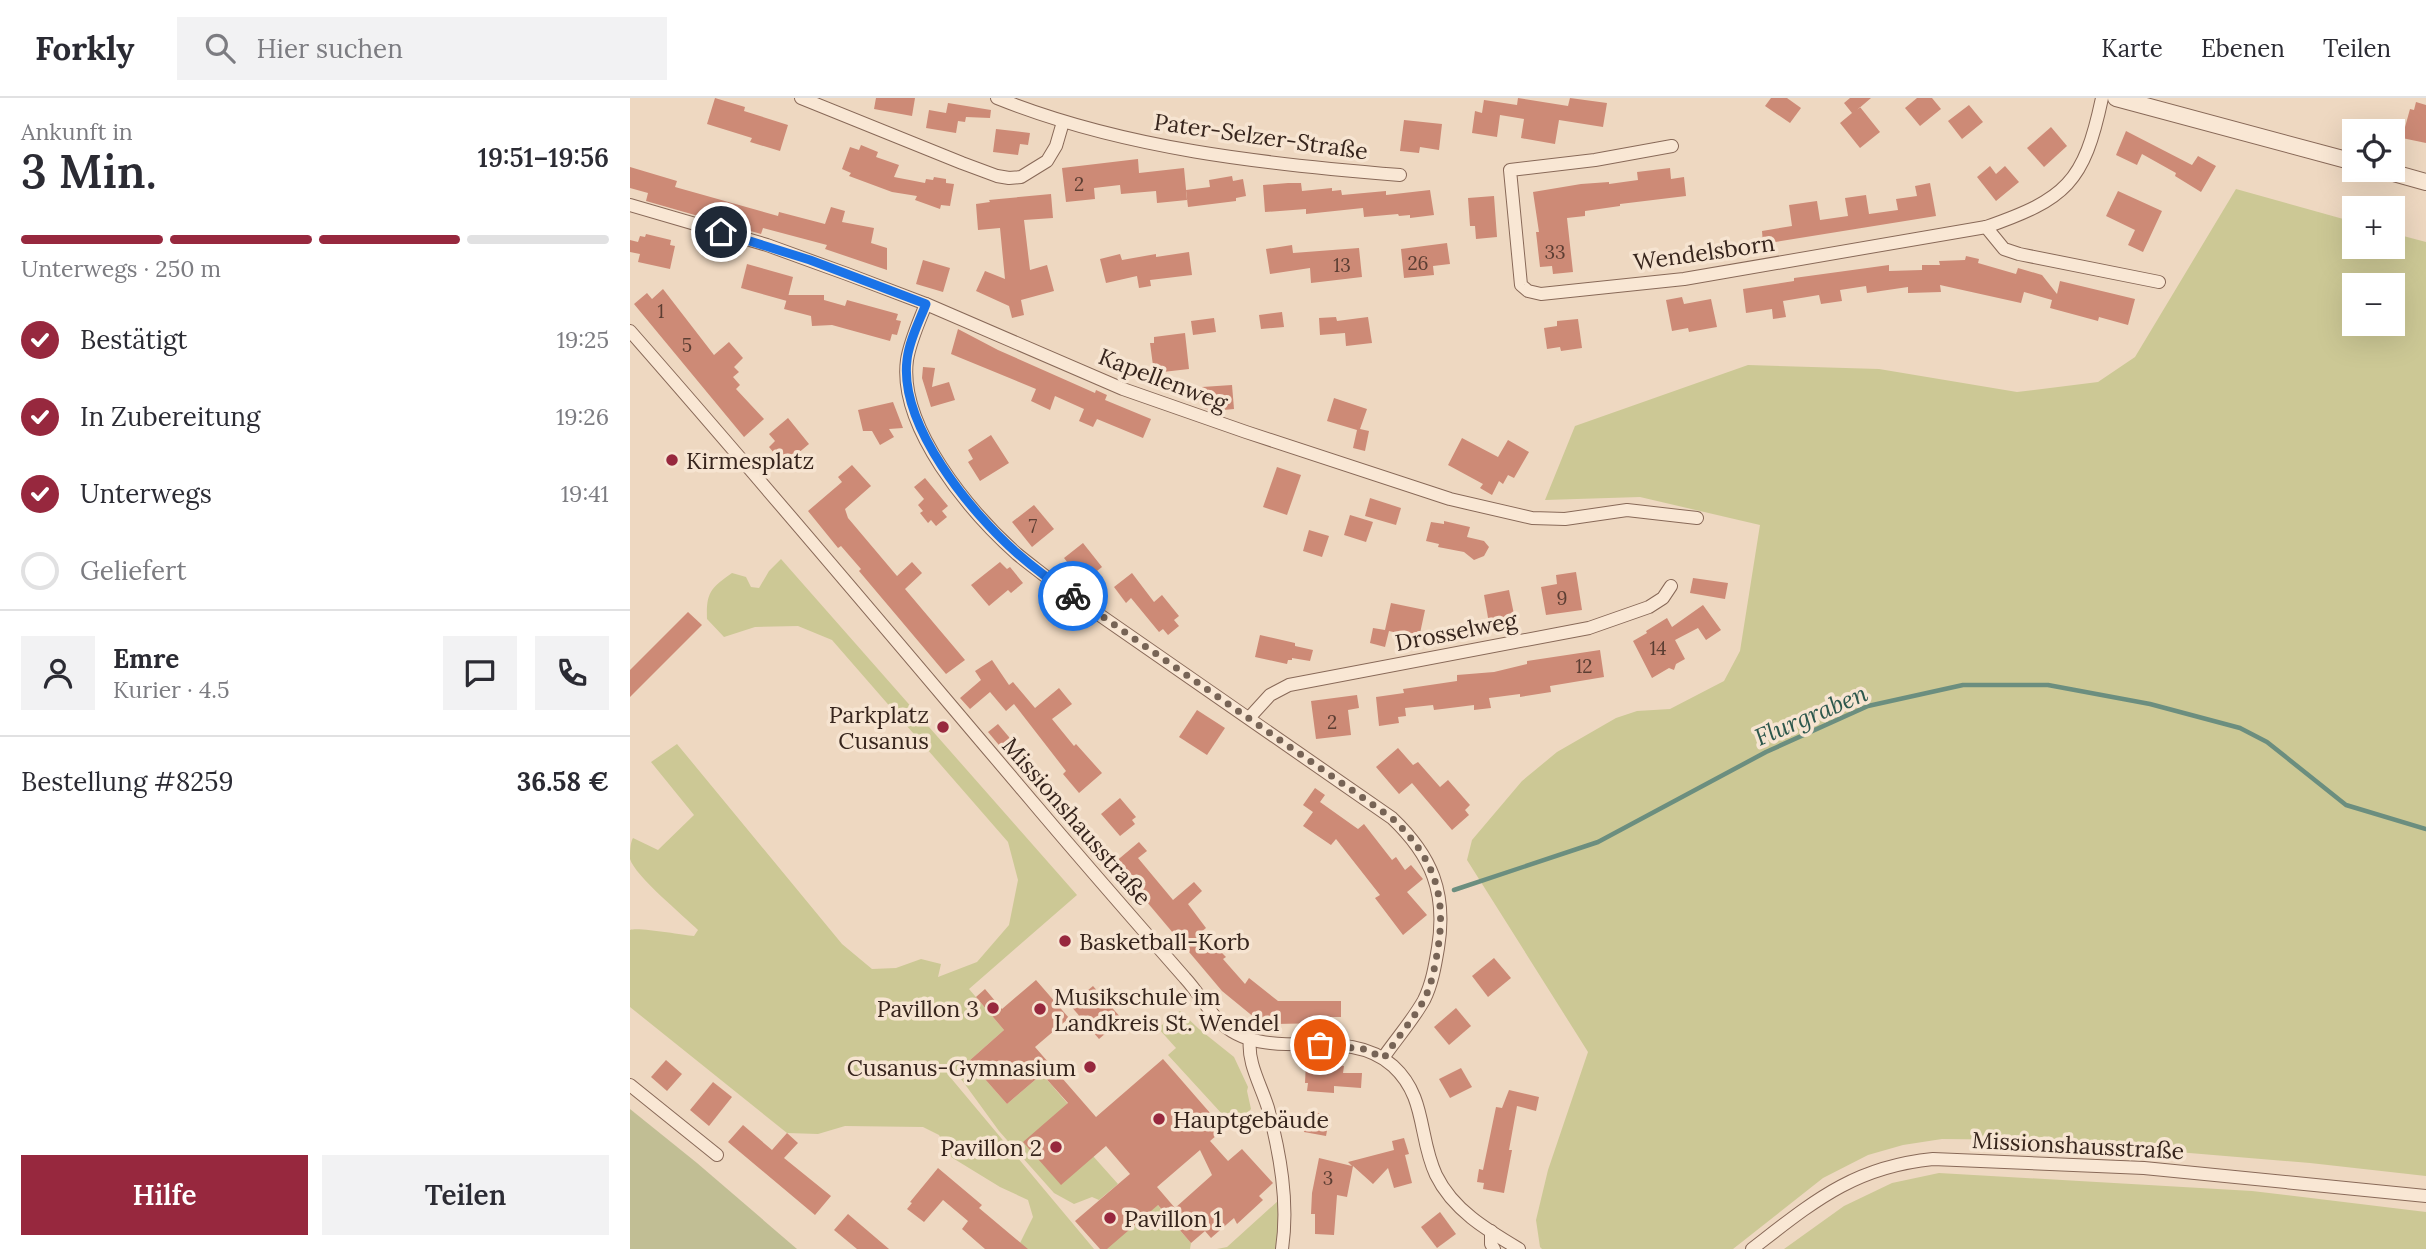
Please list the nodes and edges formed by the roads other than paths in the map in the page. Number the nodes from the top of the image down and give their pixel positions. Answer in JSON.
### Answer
{"nodes":[{"id":1,"x":801,"y":98,"type":"edge"},
{"id":2,"x":996,"y":98,"type":"edge"},
{"id":3,"x":2102,"y":98,"type":"edge"},
{"id":4,"x":2116,"y":98,"type":"edge"},
{"id":5,"x":1063,"y":122,"type":"junction"},
{"id":6,"x":1672,"y":146,"type":"dead end"},
{"id":7,"x":2342,"y":159,"type":"edge"},
{"id":8,"x":1400,"y":175,"type":"dead end"},
{"id":9,"x":2405,"y":176,"type":"edge"},
{"id":10,"x":2426,"y":182,"type":"edge"},
{"id":11,"x":630,"y":205,"type":"edge"},
{"id":12,"x":1986,"y":227,"type":"junction"},
{"id":13,"x":2159,"y":282,"type":"dead end"},
{"id":14,"x":926,"y":304,"type":"junction"},
{"id":15,"x":630,"y":331,"type":"edge"},
{"id":16,"x":1697,"y":518,"type":"dead end"},
{"id":17,"x":1671,"y":586,"type":"dead end"},
{"id":18,"x":1249,"y":718,"type":"junction"},
{"id":19,"x":1251,"y":1040,"type":"junction"},
{"id":20,"x":1384,"y":1058,"type":"junction"},
{"id":21,"x":630,"y":1085,"type":"edge"},
{"id":22,"x":717,"y":1155,"type":"dead end"},
{"id":23,"x":2426,"y":1196,"type":"edge"},
{"id":24,"x":1491,"y":1231,"type":"junction"},
{"id":25,"x":1282,"y":1249,"type":"edge"},
{"id":26,"x":1494,"y":1249,"type":"edge"},
{"id":27,"x":1519,"y":1249,"type":"edge"},
{"id":28,"x":1752,"y":1249,"type":"edge"}],
"edges":[{"from":1,"to":5,"type":"street"},
{"from":2,"to":5,"type":"street","name":"Pater-Selzer-Straße"},
{"from":3,"to":12,"type":"street","name":"Wendelsborn"},
{"from":4,"to":7,"type":"street"},
{"from":5,"to":8,"type":"street","name":"Pater-Selzer-Straße"},
{"from":6,"to":12,"type":"street","name":"Wendelsborn"},
{"from":9,"to":10,"type":"street"},
{"from":11,"to":14,"type":"street","name":"Kapellenweg"},
{"from":12,"to":13,"type":"street"},
{"from":14,"to":16,"type":"street","name":"Kapellenweg"},
{"from":14,"to":18,"type":"street"},
{"from":15,"to":19,"type":"street","name":"Missionshausstraße"},
{"from":17,"to":18,"type":"street","name":"Drosselweg"},
{"from":18,"to":20,"type":"street"},
{"from":19,"to":20,"type":"street","name":"Missionshausstraße"},
{"from":19,"to":25,"type":"street"},
{"from":20,"to":24,"type":"street","name":"Missionshausstraße"},
{"from":21,"to":22,"type":"street"},
{"from":23,"to":28,"type":"street","name":"Missionshausstraße"},
{"from":24,"to":26,"type":"street"},
{"from":24,"to":27,"type":"street","name":"Missionshausstraße"}]}
